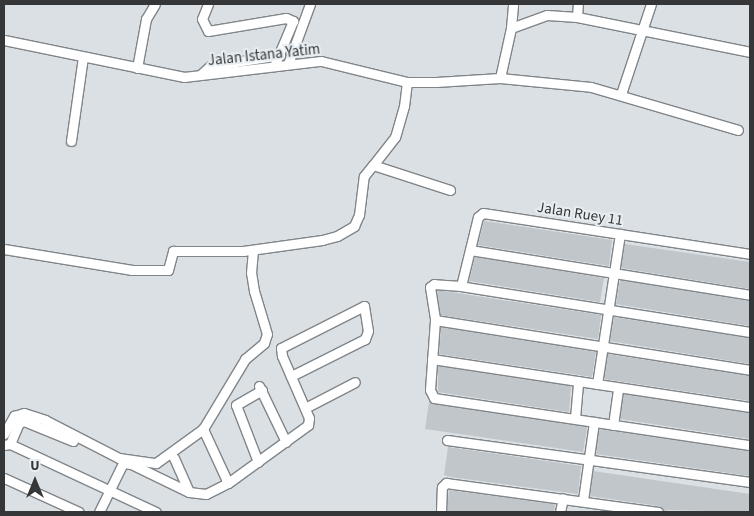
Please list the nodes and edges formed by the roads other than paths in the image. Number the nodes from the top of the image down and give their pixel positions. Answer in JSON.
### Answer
{"nodes":[{"id":1,"x":155,"y":4,"type":"edge"},
{"id":2,"x":208,"y":4,"type":"edge"},
{"id":3,"x":310,"y":4,"type":"edge"},
{"id":4,"x":513,"y":4,"type":"edge"},
{"id":5,"x":578,"y":4,"type":"edge"},
{"id":6,"x":651,"y":4,"type":"edge"},
{"id":7,"x":577,"y":17,"type":"junction"},
{"id":8,"x":511,"y":28,"type":"junction"},
{"id":9,"x":643,"y":30,"type":"junction"},
{"id":10,"x":4,"y":40,"type":"edge"},
{"id":11,"x":750,"y":52,"type":"edge"},
{"id":12,"x":280,"y":55,"type":"junction"},
{"id":13,"x":83,"y":57,"type":"junction"},
{"id":14,"x":288,"y":64,"type":"junction"},
{"id":15,"x":274,"y":66,"type":"junction"},
{"id":16,"x":137,"y":68,"type":"junction"},
{"id":17,"x":200,"y":76,"type":"junction"},
{"id":18,"x":500,"y":78,"type":"junction"},
{"id":19,"x":407,"y":82,"type":"junction"},
{"id":20,"x":621,"y":94,"type":"junction"},
{"id":21,"x":738,"y":130,"type":"dead end"},
{"id":22,"x":71,"y":141,"type":"dead end"},
{"id":23,"x":374,"y":165,"type":"junction"},
{"id":24,"x":450,"y":190,"type":"dead end"},
{"id":25,"x":620,"y":234,"type":"junction"},
{"id":26,"x":4,"y":248,"type":"edge"},
{"id":27,"x":253,"y":250,"type":"junction"},
{"id":28,"x":470,"y":250,"type":"junction"},
{"id":29,"x":750,"y":254,"type":"edge"},
{"id":30,"x":614,"y":274,"type":"junction"},
{"id":31,"x":461,"y":286,"type":"junction"},
{"id":32,"x":750,"y":295,"type":"edge"},
{"id":33,"x":606,"y":310,"type":"junction"},
{"id":34,"x":435,"y":320,"type":"junction"},
{"id":35,"x":750,"y":332,"type":"edge"},
{"id":36,"x":601,"y":347,"type":"junction"},
{"id":37,"x":432,"y":359,"type":"junction"},
{"id":38,"x":750,"y":370,"type":"edge"},
{"id":39,"x":291,"y":376,"type":"junction"},
{"id":40,"x":578,"y":381,"type":"junction"},
{"id":41,"x":355,"y":382,"type":"dead end"},
{"id":42,"x":597,"y":384,"type":"junction"},
{"id":43,"x":618,"y":388,"type":"junction"},
{"id":44,"x":750,"y":407,"type":"edge"},
{"id":45,"x":305,"y":408,"type":"junction"},
{"id":46,"x":575,"y":418,"type":"junction"},
{"id":47,"x":594,"y":422,"type":"junction"},
{"id":48,"x":613,"y":425,"type":"junction"},
{"id":49,"x":203,"y":430,"type":"junction"},
{"id":50,"x":4,"y":434,"type":"edge"},
{"id":51,"x":447,"y":440,"type":"dead end"},
{"id":52,"x":286,"y":442,"type":"junction"},
{"id":53,"x":7,"y":444,"type":"edge"},
{"id":54,"x":750,"y":445,"type":"edge"},
{"id":55,"x":174,"y":458,"type":"dead end"},
{"id":56,"x":588,"y":461,"type":"junction"},
{"id":57,"x":258,"y":462,"type":"junction"},
{"id":58,"x":123,"y":463,"type":"junction"},
{"id":59,"x":4,"y":478,"type":"edge"},
{"id":60,"x":750,"y":482,"type":"edge"},
{"id":61,"x":228,"y":483,"type":"junction"},
{"id":62,"x":109,"y":491,"type":"junction"},
{"id":63,"x":189,"y":492,"type":"junction"},
{"id":64,"x":563,"y":498,"type":"junction"},
{"id":65,"x":583,"y":500,"type":"junction"},
{"id":66,"x":601,"y":508,"type":"edge"},
{"id":67,"x":79,"y":512,"type":"edge"},
{"id":68,"x":99,"y":512,"type":"edge"},
{"id":69,"x":156,"y":512,"type":"edge"},
{"id":70,"x":441,"y":512,"type":"edge"},
{"id":71,"x":560,"y":512,"type":"edge"},
{"id":72,"x":658,"y":512,"type":"edge"}],
"edges":[{"from":1,"to":16,"type":"street"},
{"from":2,"to":12,"type":"street"},
{"from":3,"to":14,"type":"street"},
{"from":4,"to":8,"type":"street"},
{"from":5,"to":7,"type":"street"},
{"from":6,"to":9,"type":"street"},
{"from":7,"to":8,"type":"street"},
{"from":7,"to":9,"type":"street"},
{"from":8,"to":18,"type":"street"},
{"from":9,"to":11,"type":"street"},
{"from":9,"to":20,"type":"street"},
{"from":10,"to":13,"type":"street","name":"Jalan Istana Yatim"},
{"from":12,"to":15,"type":"street"},
{"from":12,"to":17,"type":"street"},
{"from":13,"to":16,"type":"street","name":"Jalan Istana Yatim"},
{"from":13,"to":22,"type":"street"},
{"from":14,"to":15,"type":"street","name":"Jalan Istana Yatim"},
{"from":14,"to":19,"type":"street","name":"Jalan Istana Yatim"},
{"from":15,"to":17,"type":"street","name":"Jalan Istana Yatim"},
{"from":16,"to":17,"type":"street","name":"Jalan Istana Yatim"},
{"from":18,"to":19,"type":"street","name":"Jalan Istana Yatim"},
{"from":18,"to":20,"type":"street","name":"Jalan Istana Yatim"},
{"from":19,"to":23,"type":"street"},
{"from":20,"to":21,"type":"street","name":"Jalan Istana Yatim"},
{"from":23,"to":24,"type":"street"},
{"from":23,"to":27,"type":"street"},
{"from":25,"to":28,"type":"street","name":"Jalan Ruey 11"},
{"from":25,"to":29,"type":"street","name":"Jalan Ruey 11"},
{"from":25,"to":30,"type":"street"},
{"from":26,"to":27,"type":"street"},
{"from":27,"to":49,"type":"street"},
{"from":28,"to":30,"type":"street"},
{"from":28,"to":31,"type":"street","name":"Jalan Ruey 11"},
{"from":30,"to":32,"type":"street"},
{"from":30,"to":33,"type":"street"},
{"from":31,"to":33,"type":"street"},
{"from":31,"to":34,"type":"street"},
{"from":33,"to":35,"type":"street"},
{"from":33,"to":36,"type":"street"},
{"from":34,"to":36,"type":"street"},
{"from":34,"to":37,"type":"street"},
{"from":36,"to":38,"type":"street"},
{"from":36,"to":42,"type":"street"},
{"from":37,"to":40,"type":"street"},
{"from":37,"to":46,"type":"street"},
{"from":39,"to":39,"type":"street"},
{"from":39,"to":45,"type":"street"},
{"from":40,"to":42,"type":"street"},
{"from":40,"to":46,"type":"street"},
{"from":41,"to":45,"type":"street"},
{"from":42,"to":43,"type":"street"},
{"from":43,"to":44,"type":"street"},
{"from":43,"to":48,"type":"street"},
{"from":45,"to":52,"type":"street"},
{"from":46,"to":47,"type":"street"},
{"from":47,"to":48,"type":"street"},
{"from":47,"to":56,"type":"street"},
{"from":48,"to":54,"type":"street"},
{"from":49,"to":50,"type":"street"},
{"from":49,"to":61,"type":"street"},
{"from":51,"to":56,"type":"street"},
{"from":52,"to":57,"type":"street"},
{"from":52,"to":57,"type":"street"},
{"from":53,"to":58,"type":"street"},
{"from":53,"to":62,"type":"street"},
{"from":55,"to":63,"type":"street"},
{"from":56,"to":60,"type":"street"},
{"from":56,"to":65,"type":"street"},
{"from":57,"to":61,"type":"street"},
{"from":58,"to":62,"type":"street"},
{"from":58,"to":63,"type":"street"},
{"from":59,"to":67,"type":"street"},
{"from":61,"to":63,"type":"street"},
{"from":62,"to":68,"type":"street"},
{"from":62,"to":69,"type":"street"},
{"from":64,"to":65,"type":"street"},
{"from":64,"to":70,"type":"street"},
{"from":64,"to":71,"type":"street"},
{"from":65,"to":66,"type":"street"},
{"from":66,"to":72,"type":"street"}]}
